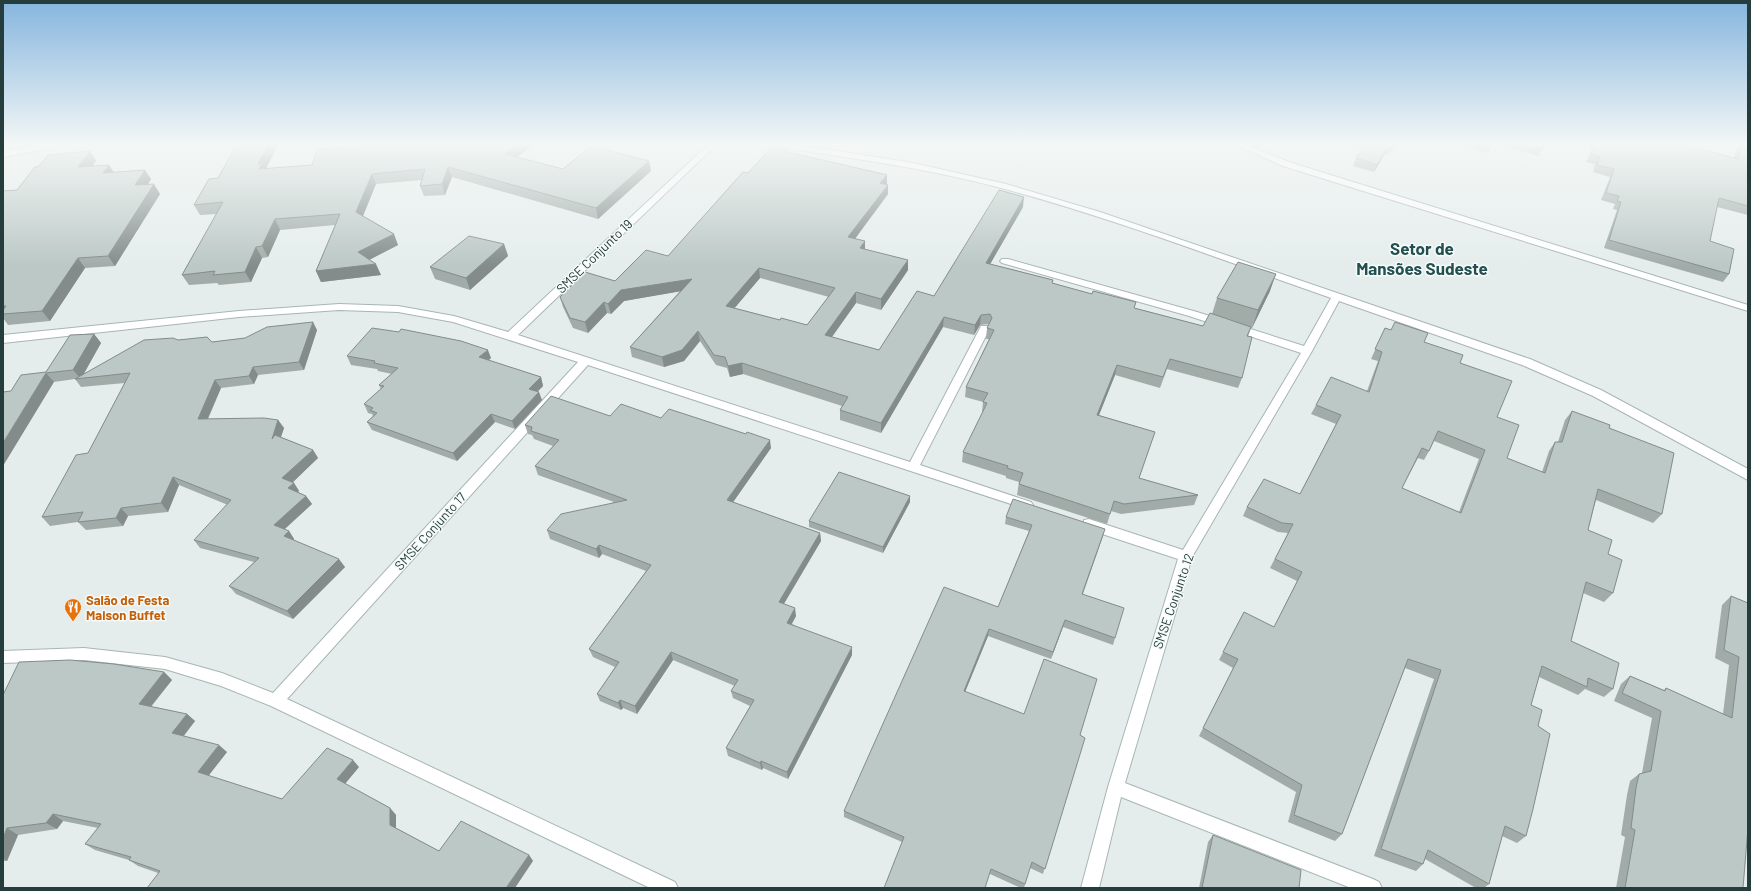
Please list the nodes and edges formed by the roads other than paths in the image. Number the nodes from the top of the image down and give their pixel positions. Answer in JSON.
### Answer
{"nodes":[{"id":1,"x":670,"y":185,"type":"edge"},
{"id":2,"x":996,"y":185,"type":"edge"},
{"id":3,"x":1352,"y":185,"type":"edge"},
{"id":4,"x":1005,"y":261,"type":"dead end"},
{"id":5,"x":1337,"y":296,"type":"junction"},
{"id":6,"x":1748,"y":308,"type":"edge"},
{"id":7,"x":985,"y":328,"type":"dead end"},
{"id":8,"x":510,"y":336,"type":"junction"},
{"id":9,"x":3,"y":339,"type":"edge"},
{"id":10,"x":1307,"y":351,"type":"junction"},
{"id":11,"x":585,"y":362,"type":"junction"},
{"id":12,"x":913,"y":468,"type":"junction"},
{"id":13,"x":1748,"y":475,"type":"edge"},
{"id":14,"x":1035,"y":507,"type":"edge"},
{"id":15,"x":1080,"y":522,"type":"edge"},
{"id":16,"x":1186,"y":556,"type":"junction"},
{"id":17,"x":3,"y":657,"type":"edge"},
{"id":18,"x":276,"y":701,"type":"junction"},
{"id":19,"x":1116,"y":787,"type":"junction"},
{"id":20,"x":669,"y":888,"type":"edge"},
{"id":21,"x":1090,"y":888,"type":"edge"},
{"id":22,"x":1373,"y":888,"type":"edge"}],
"edges":[{"from":1,"to":8,"type":"street","name":"SMSE Conjunto 19"},
{"from":2,"to":5,"type":"street"},
{"from":3,"to":6,"type":"street"},
{"from":4,"to":10,"type":"street"},
{"from":5,"to":10,"type":"street","name":"SMSE Conjunto 12"},
{"from":5,"to":13,"type":"street"},
{"from":7,"to":12,"type":"street"},
{"from":8,"to":9,"type":"street"},
{"from":8,"to":11,"type":"street"},
{"from":10,"to":16,"type":"street","name":"SMSE Conjunto 12"},
{"from":11,"to":12,"type":"street"},
{"from":11,"to":18,"type":"street","name":"SMSE Conjunto 17"},
{"from":12,"to":14,"type":"street"},
{"from":15,"to":16,"type":"street"},
{"from":16,"to":19,"type":"street","name":"SMSE Conjunto 12"},
{"from":17,"to":18,"type":"street"},
{"from":18,"to":20,"type":"street"},
{"from":19,"to":21,"type":"street","name":"SMSE Conjunto 12"},
{"from":19,"to":22,"type":"street"}]}
